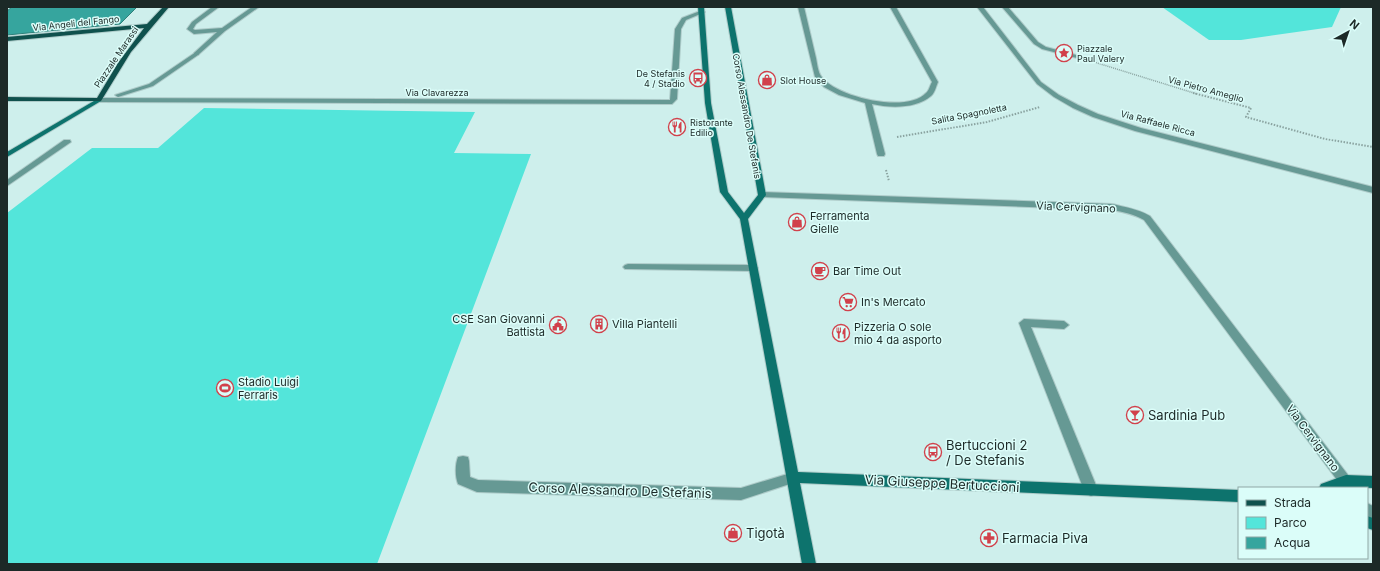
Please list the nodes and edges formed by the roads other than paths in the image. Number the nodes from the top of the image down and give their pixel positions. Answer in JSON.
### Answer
{"nodes":[{"id":1,"x":166,"y":7,"type":"edge"},
{"id":2,"x":216,"y":7,"type":"edge"},
{"id":3,"x":256,"y":7,"type":"edge"},
{"id":4,"x":728,"y":7,"type":"edge"},
{"id":5,"x":801,"y":7,"type":"edge"},
{"id":6,"x":893,"y":7,"type":"edge"},
{"id":7,"x":980,"y":7,"type":"edge"},
{"id":8,"x":1005,"y":7,"type":"edge"},
{"id":9,"x":702,"y":10,"type":"edge"},
{"id":10,"x":148,"y":26,"type":"junction"},
{"id":11,"x":223,"y":30,"type":"junction"},
{"id":12,"x":7,"y":39,"type":"edge"},
{"id":13,"x":1077,"y":56,"type":"dead end"},
{"id":14,"x":7,"y":99,"type":"edge"},
{"id":15,"x":99,"y":100,"type":"junction"},
{"id":16,"x":868,"y":103,"type":"junction"},
{"id":17,"x":67,"y":142,"type":"dead end"},
{"id":18,"x":882,"y":154,"type":"road end"},
{"id":19,"x":7,"y":155,"type":"edge"},
{"id":20,"x":7,"y":184,"type":"edge"},
{"id":21,"x":1373,"y":190,"type":"edge"},
{"id":22,"x":762,"y":195,"type":"junction"},
{"id":23,"x":744,"y":219,"type":"junction"},
{"id":24,"x":628,"y":267,"type":"dead end"},
{"id":25,"x":753,"y":268,"type":"junction"},
{"id":26,"x":1064,"y":325,"type":"dead end"},
{"id":27,"x":463,"y":461,"type":"dead end"},
{"id":28,"x":794,"y":477,"type":"junction"},
{"id":29,"x":1373,"y":482,"type":"edge"},
{"id":30,"x":1349,"y":484,"type":"edge"},
{"id":31,"x":1332,"y":487,"type":"edge"},
{"id":32,"x":1091,"y":490,"type":"junction"},
{"id":33,"x":1238,"y":496,"type":"edge"},
{"id":34,"x":810,"y":564,"type":"edge"}],
"edges":[{"from":1,"to":10,"type":"main road","name":"Piazzale Marassi"},
{"from":2,"to":11,"type":"street"},
{"from":3,"to":11,"type":"street","name":"Piazzale Marassi"},
{"from":4,"to":22,"type":"main road","name":"Corso Alessandro De Stefanis"},
{"from":5,"to":16,"type":"street"},
{"from":6,"to":16,"type":"street"},
{"from":7,"to":21,"type":"street","name":"Via Raffaele Ricca"},
{"from":8,"to":13,"type":"street"},
{"from":9,"to":15,"type":"street","name":"Via Clavarezza"},
{"from":9,"to":23,"type":"main road"},
{"from":10,"to":12,"type":"main road","name":"Via Angeli del Fango"},
{"from":10,"to":15,"type":"main road","name":"Piazzale Marassi"},
{"from":11,"to":15,"type":"street","name":"Piazzale Marassi"},
{"from":14,"to":15,"type":"main road"},
{"from":15,"to":19,"type":"main road"},
{"from":16,"to":18,"type":"street"},
{"from":17,"to":20,"type":"street"},
{"from":22,"to":23,"type":"main road"},
{"from":22,"to":30,"type":"street","name":"Via Cervignano"},
{"from":23,"to":25,"type":"main road"},
{"from":24,"to":25,"type":"street"},
{"from":25,"to":28,"type":"main road"},
{"from":26,"to":32,"type":"street"},
{"from":27,"to":28,"type":"street","name":"Corso Alessandro De Stefanis"},
{"from":28,"to":32,"type":"main road","name":"Via Giuseppe Bertuccioni"},
{"from":28,"to":34,"type":"main road"},
{"from":29,"to":30,"type":"main road"},
{"from":30,"to":31,"type":"main road"},
{"from":32,"to":33,"type":"main road","name":"Via Giuseppe Bertuccioni"}]}
